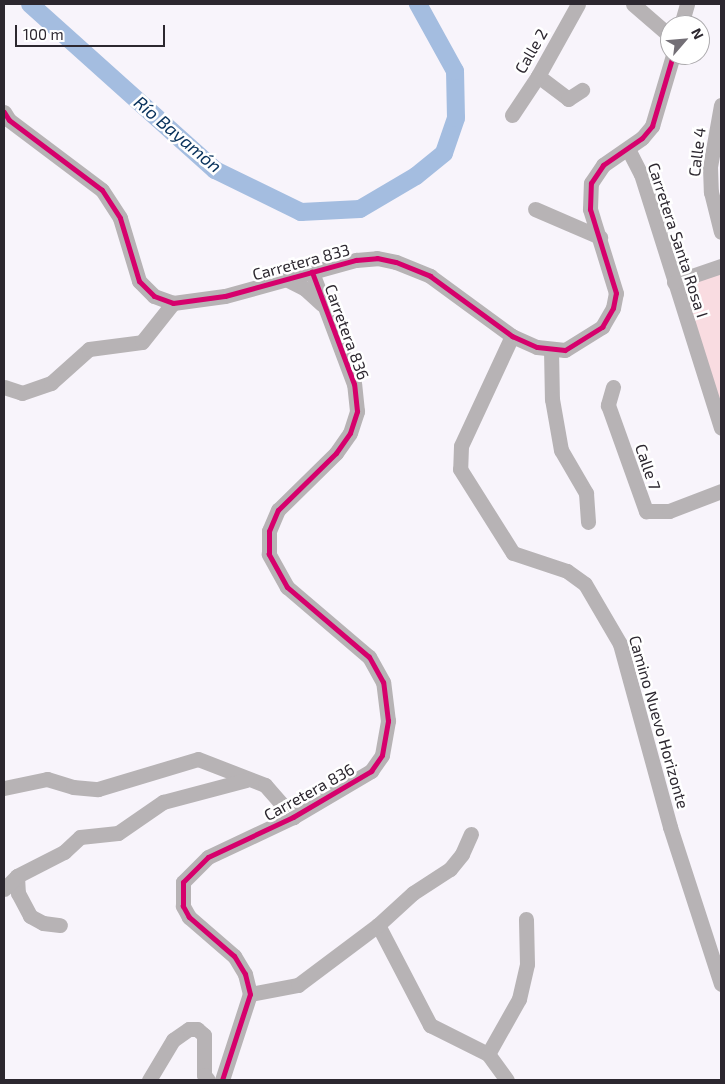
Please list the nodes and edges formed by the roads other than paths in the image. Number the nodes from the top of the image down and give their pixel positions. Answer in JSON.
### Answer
{"nodes":[{"id":1,"x":578,"y":4,"type":"edge"},
{"id":2,"x":633,"y":4,"type":"edge"},
{"id":3,"x":660,"y":27,"type":"edge"},
{"id":4,"x":670,"y":65,"type":"edge"},
{"id":5,"x":538,"y":76,"type":"junction"},
{"id":6,"x":582,"y":90,"type":"dead end"},
{"id":7,"x":721,"y":105,"type":"edge"},
{"id":8,"x":4,"y":112,"type":"edge"},
{"id":9,"x":512,"y":114,"type":"dead end"},
{"id":10,"x":628,"y":149,"type":"junction"},
{"id":11,"x":535,"y":210,"type":"dead end"},
{"id":12,"x":721,"y":232,"type":"edge"},
{"id":13,"x":600,"y":237,"type":"junction"},
{"id":14,"x":341,"y":264,"type":"junction"},
{"id":15,"x":721,"y":266,"type":"edge"},
{"id":16,"x":312,"y":272,"type":"junction"},
{"id":17,"x":286,"y":279,"type":"junction"},
{"id":18,"x":674,"y":282,"type":"junction"},
{"id":19,"x":173,"y":303,"type":"junction"},
{"id":20,"x":324,"y":304,"type":"junction"},
{"id":21,"x":512,"y":336,"type":"junction"},
{"id":22,"x":551,"y":349,"type":"junction"},
{"id":23,"x":4,"y":386,"type":"edge"},
{"id":24,"x":613,"y":387,"type":"dead end"},
{"id":25,"x":721,"y":428,"type":"edge"},
{"id":26,"x":721,"y":491,"type":"edge"},
{"id":27,"x":588,"y":522,"type":"dead end"},
{"id":28,"x":246,"y":780,"type":"junction"},
{"id":29,"x":4,"y":788,"type":"edge"},
{"id":30,"x":293,"y":817,"type":"junction"},
{"id":31,"x":471,"y":834,"type":"dead end"},
{"id":32,"x":17,"y":876,"type":"junction"},
{"id":33,"x":4,"y":889,"type":"edge"},
{"id":34,"x":526,"y":919,"type":"dead end"},
{"id":35,"x":378,"y":924,"type":"junction"},
{"id":36,"x":60,"y":925,"type":"dead end"},
{"id":37,"x":721,"y":984,"type":"edge"},
{"id":38,"x":250,"y":994,"type":"junction"},
{"id":39,"x":488,"y":1054,"type":"junction"},
{"id":40,"x":149,"y":1080,"type":"edge"},
{"id":41,"x":208,"y":1080,"type":"edge"},
{"id":42,"x":222,"y":1080,"type":"edge"},
{"id":43,"x":507,"y":1080,"type":"edge"}],
"edges":[{"from":1,"to":5,"type":"street","name":"Calle 2"},
{"from":2,"to":3,"type":"street"},
{"from":4,"to":10,"type":"street","name":"Carretera 833"},
{"from":5,"to":6,"type":"street"},
{"from":5,"to":9,"type":"street","name":"Calle 2"},
{"from":7,"to":12,"type":"street","name":"Calle 4"},
{"from":8,"to":19,"type":"street"},
{"from":10,"to":13,"type":"street","name":"Carretera 833"},
{"from":10,"to":18,"type":"street","name":"Carretera Santa Rosa I"},
{"from":11,"to":13,"type":"street"},
{"from":13,"to":22,"type":"street","name":"Carretera 833"},
{"from":14,"to":16,"type":"street","name":"Carretera 833"},
{"from":14,"to":20,"type":"street"},
{"from":14,"to":21,"type":"street","name":"Carretera 833"},
{"from":15,"to":18,"type":"street"},
{"from":16,"to":17,"type":"street","name":"Carretera 833"},
{"from":16,"to":20,"type":"street","name":"Carretera 836"},
{"from":17,"to":19,"type":"street","name":"Carretera 833"},
{"from":17,"to":20,"type":"street"},
{"from":18,"to":25,"type":"street","name":"Carretera Santa Rosa I"},
{"from":19,"to":23,"type":"street"},
{"from":20,"to":30,"type":"street","name":"Carretera 836"},
{"from":21,"to":22,"type":"street","name":"Carretera 833"},
{"from":21,"to":37,"type":"street","name":"Camino Nuevo Horizonte"},
{"from":22,"to":27,"type":"street"},
{"from":24,"to":26,"type":"street","name":"Calle 7"},
{"from":28,"to":29,"type":"street"},
{"from":28,"to":30,"type":"street"},
{"from":28,"to":32,"type":"street"},
{"from":30,"to":38,"type":"street","name":"Carretera 836"},
{"from":31,"to":35,"type":"street"},
{"from":32,"to":33,"type":"street"},
{"from":32,"to":36,"type":"street"},
{"from":34,"to":39,"type":"street"},
{"from":35,"to":38,"type":"street"},
{"from":35,"to":39,"type":"street"},
{"from":38,"to":42,"type":"street"},
{"from":39,"to":43,"type":"street"},
{"from":40,"to":41,"type":"street"}]}
